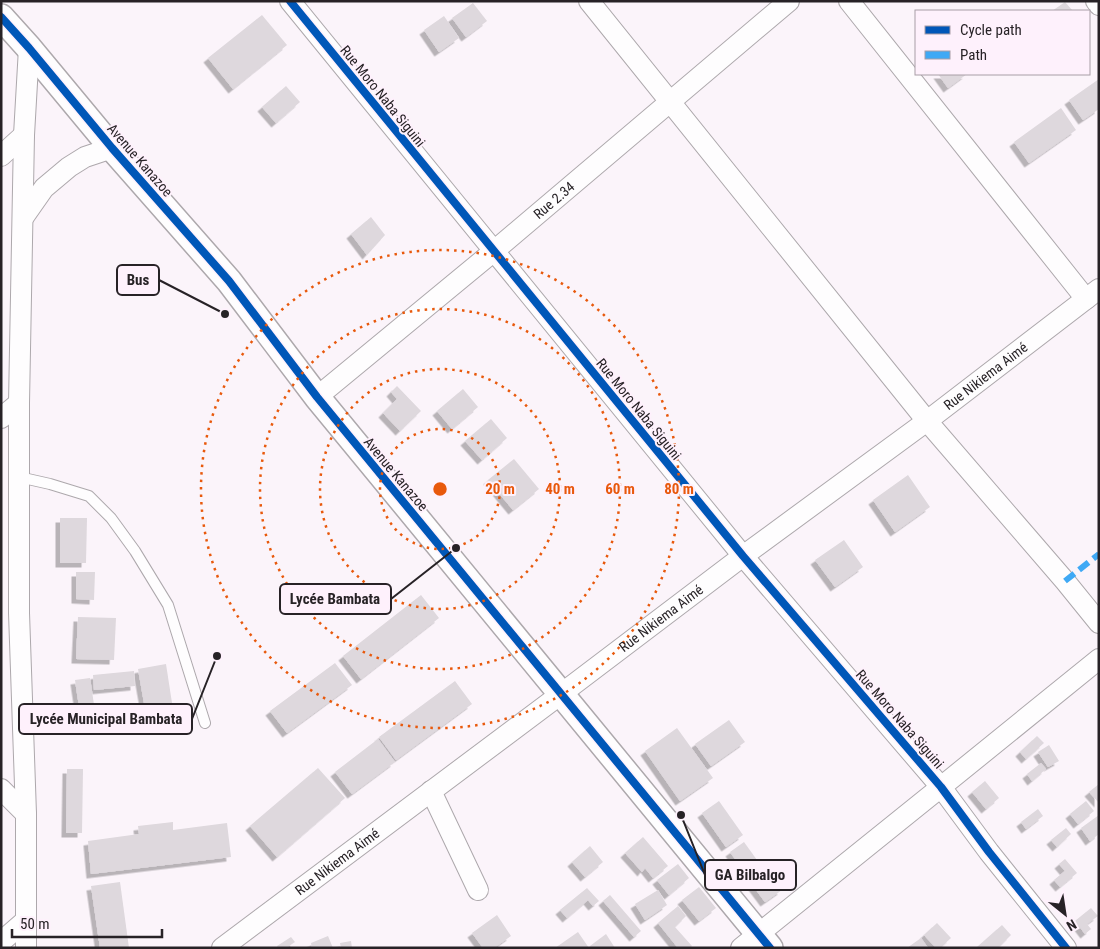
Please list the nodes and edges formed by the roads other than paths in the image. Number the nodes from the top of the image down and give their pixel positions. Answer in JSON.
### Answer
{"nodes":[{"id":1,"x":290,"y":1,"type":"edge"},
{"id":2,"x":589,"y":1,"type":"edge"},
{"id":3,"x":789,"y":1,"type":"edge"},
{"id":4,"x":850,"y":1,"type":"edge"},
{"id":5,"x":1096,"y":1,"type":"edge"},
{"id":6,"x":1099,"y":5,"type":"edge"},
{"id":7,"x":1,"y":16,"type":"edge"},
{"id":8,"x":29,"y":48,"type":"junction"},
{"id":9,"x":670,"y":102,"type":"junction"},
{"id":10,"x":24,"y":135,"type":"junction"},
{"id":11,"x":112,"y":148,"type":"junction"},
{"id":12,"x":1,"y":156,"type":"edge"},
{"id":13,"x":23,"y":218,"type":"junction"},
{"id":14,"x":494,"y":251,"type":"junction"},
{"id":15,"x":1092,"y":294,"type":"edge"},
{"id":16,"x":317,"y":397,"type":"junction"},
{"id":17,"x":19,"y":403,"type":"junction"},
{"id":18,"x":1,"y":418,"type":"edge"},
{"id":19,"x":927,"y":421,"type":"junction"},
{"id":20,"x":19,"y":477,"type":"junction"},
{"id":21,"x":743,"y":556,"type":"junction"},
{"id":22,"x":1099,"y":623,"type":"edge"},
{"id":23,"x":1099,"y":658,"type":"edge"},
{"id":24,"x":561,"y":694,"type":"junction"},
{"id":25,"x":205,"y":723,"type":"dead end"},
{"id":26,"x":941,"y":787,"type":"junction"},
{"id":27,"x":1,"y":789,"type":"edge"},
{"id":28,"x":431,"y":791,"type":"junction"},
{"id":29,"x":26,"y":814,"type":"junction"},
{"id":30,"x":478,"y":890,"type":"dead end"},
{"id":31,"x":25,"y":921,"type":"junction"},
{"id":32,"x":1,"y":942,"type":"edge"},
{"id":33,"x":756,"y":943,"type":"edge"},
{"id":34,"x":26,"y":948,"type":"edge"},
{"id":35,"x":222,"y":948,"type":"edge"},
{"id":36,"x":1066,"y":948,"type":"edge"}],
"edges":[{"from":1,"to":14,"type":"street","name":"Rue Moro Naba Siguini"},
{"from":2,"to":9,"type":"street"},
{"from":3,"to":9,"type":"street","name":"Rue 2.34"},
{"from":4,"to":15,"type":"street"},
{"from":5,"to":6,"type":"street"},
{"from":7,"to":8,"type":"street","name":"Avenue Kanazoe"},
{"from":8,"to":10,"type":"street"},
{"from":8,"to":11,"type":"street","name":"Avenue Kanazoe"},
{"from":9,"to":14,"type":"street","name":"Rue 2.34"},
{"from":9,"to":19,"type":"street"},
{"from":10,"to":12,"type":"street"},
{"from":10,"to":13,"type":"street"},
{"from":11,"to":13,"type":"street"},
{"from":11,"to":16,"type":"street","name":"Avenue Kanazoe"},
{"from":13,"to":17,"type":"street"},
{"from":14,"to":16,"type":"street","name":"Rue 2.34"},
{"from":14,"to":21,"type":"street","name":"Rue Moro Naba Siguini"},
{"from":15,"to":19,"type":"street","name":"Rue Nikiema Aimé"},
{"from":16,"to":24,"type":"street","name":"Avenue Kanazoe"},
{"from":17,"to":18,"type":"street"},
{"from":17,"to":20,"type":"street"},
{"from":19,"to":21,"type":"street","name":"Rue Nikiema Aimé"},
{"from":19,"to":22,"type":"street"},
{"from":20,"to":25,"type":"lane"},
{"from":20,"to":29,"type":"street"},
{"from":21,"to":24,"type":"street","name":"Rue Nikiema Aimé"},
{"from":21,"to":26,"type":"street","name":"Rue Moro Naba Siguini"},
{"from":23,"to":26,"type":"street"},
{"from":24,"to":28,"type":"street","name":"Rue Nikiema Aimé"},
{"from":24,"to":33,"type":"street","name":"Avenue Kanazoe"},
{"from":26,"to":33,"type":"street"},
{"from":26,"to":36,"type":"street","name":"Rue Moro Naba Siguini"},
{"from":27,"to":29,"type":"street"},
{"from":28,"to":30,"type":"street"},
{"from":28,"to":35,"type":"street","name":"Rue Nikiema Aimé"},
{"from":29,"to":31,"type":"street"},
{"from":31,"to":32,"type":"street"},
{"from":31,"to":34,"type":"street"}]}
